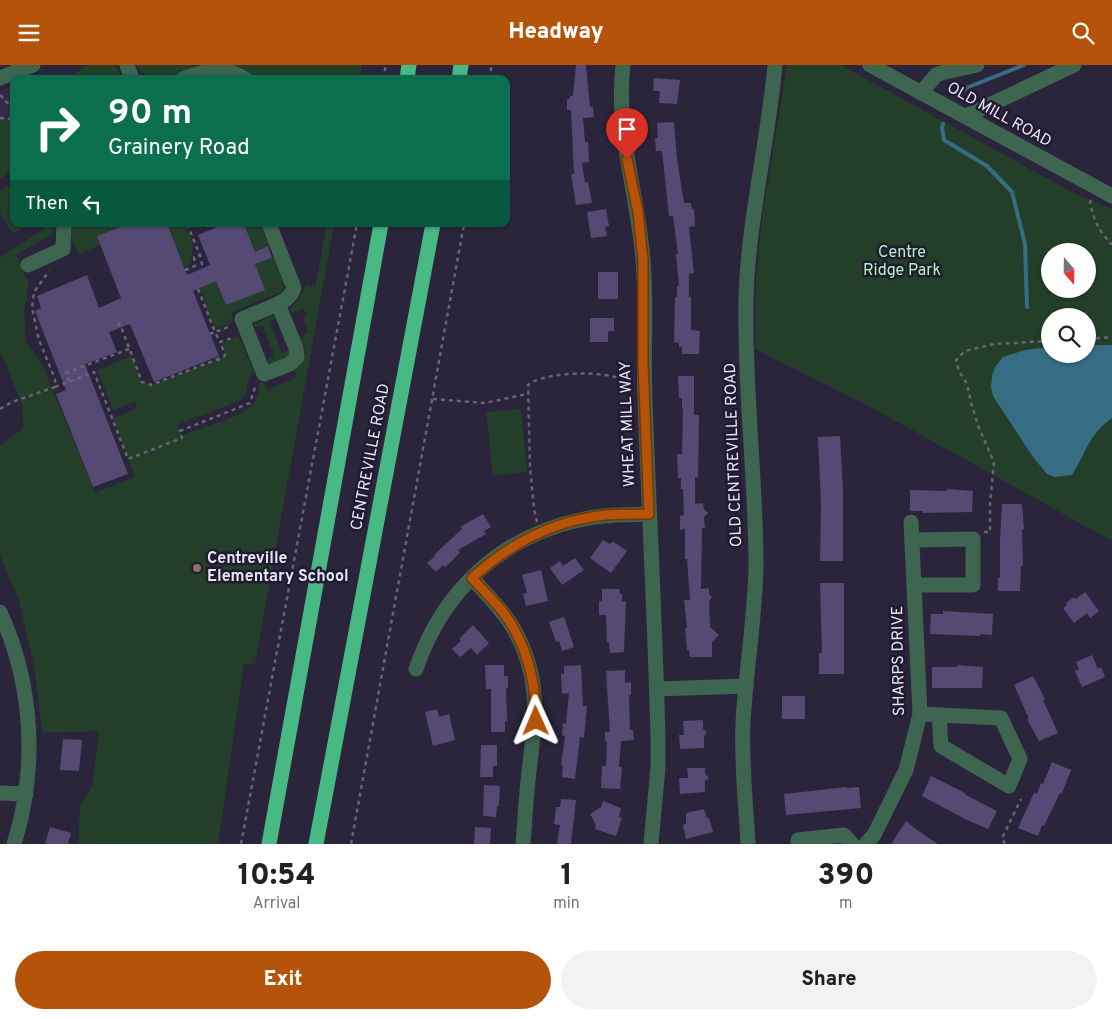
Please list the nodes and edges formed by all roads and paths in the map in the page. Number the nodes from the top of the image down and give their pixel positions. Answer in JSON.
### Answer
{"nodes":[{"id":1,"x":33,"y":65,"type":"edge"},
{"id":2,"x":622,"y":65,"type":"edge"},
{"id":3,"x":774,"y":65,"type":"edge"},
{"id":4,"x":870,"y":65,"type":"edge"},
{"id":5,"x":978,"y":65,"type":"edge"},
{"id":6,"x":1074,"y":65,"type":"edge"},
{"id":7,"x":193,"y":75,"type":"edge"},
{"id":8,"x":240,"y":75,"type":"edge"},
{"id":9,"x":0,"y":78,"type":"edge"},
{"id":10,"x":921,"y":93,"type":"junction"},
{"id":11,"x":0,"y":95,"type":"edge"},
{"id":12,"x":10,"y":106,"type":"edge"},
{"id":13,"x":966,"y":116,"type":"junction"},
{"id":14,"x":1096,"y":187,"type":"junction"},
{"id":15,"x":1112,"y":196,"type":"edge"},
{"id":16,"x":64,"y":227,"type":"edge"},
{"id":17,"x":188,"y":227,"type":"edge"},
{"id":18,"x":270,"y":227,"type":"edge"},
{"id":19,"x":356,"y":227,"type":"edge"},
{"id":20,"x":380,"y":227,"type":"edge"},
{"id":21,"x":432,"y":227,"type":"edge"},
{"id":22,"x":463,"y":227,"type":"edge"},
{"id":23,"x":1112,"y":245,"type":"edge"},
{"id":24,"x":55,"y":253,"type":"junction"},
{"id":25,"x":200,"y":255,"type":"junction"},
{"id":26,"x":28,"y":265,"type":"dead end"},
{"id":27,"x":203,"y":269,"type":"dead end"},
{"id":28,"x":185,"y":270,"type":"dead end"},
{"id":29,"x":198,"y":289,"type":"dead end"},
{"id":30,"x":278,"y":304,"type":"junction"},
{"id":31,"x":235,"y":324,"type":"dead end"},
{"id":32,"x":118,"y":325,"type":"dead end"},
{"id":33,"x":215,"y":332,"type":"junction"},
{"id":34,"x":210,"y":334,"type":"dead end"},
{"id":35,"x":241,"y":334,"type":"dead end"},
{"id":36,"x":1112,"y":337,"type":"edge"},
{"id":37,"x":1096,"y":338,"type":"edge"},
{"id":38,"x":1041,"y":341,"type":"edge"},
{"id":39,"x":220,"y":343,"type":"junction"},
{"id":40,"x":129,"y":349,"type":"junction"},
{"id":41,"x":644,"y":379,"type":"junction"},
{"id":42,"x":260,"y":380,"type":"dead end"},
{"id":43,"x":70,"y":381,"type":"junction"},
{"id":44,"x":55,"y":387,"type":"junction"},
{"id":45,"x":527,"y":395,"type":"junction"},
{"id":46,"x":433,"y":399,"type":"junction"},
{"id":47,"x":0,"y":409,"type":"edge"},
{"id":48,"x":649,"y":514,"type":"junction"},
{"id":49,"x":911,"y":522,"type":"dead end"},
{"id":50,"x":541,"y":532,"type":"junction"},
{"id":51,"x":973,"y":539,"type":"junction"},
{"id":52,"x":912,"y":540,"type":"junction"},
{"id":53,"x":472,"y":578,"type":"junction"},
{"id":54,"x":914,"y":585,"type":"junction"},
{"id":55,"x":0,"y":612,"type":"edge"},
{"id":56,"x":416,"y":669,"type":"dead end"},
{"id":57,"x":746,"y":686,"type":"junction"},
{"id":58,"x":656,"y":689,"type":"junction"},
{"id":59,"x":920,"y":714,"type":"junction"},
{"id":60,"x":939,"y":715,"type":"junction"},
{"id":61,"x":0,"y":793,"type":"edge"},
{"id":62,"x":26,"y":794,"type":"junction"},
{"id":63,"x":1021,"y":799,"type":"dead end"},
{"id":64,"x":14,"y":844,"type":"edge"},
{"id":65,"x":241,"y":844,"type":"edge"},
{"id":66,"x":268,"y":844,"type":"edge"},
{"id":67,"x":316,"y":844,"type":"edge"},
{"id":68,"x":351,"y":844,"type":"edge"},
{"id":69,"x":524,"y":844,"type":"edge"},
{"id":70,"x":651,"y":844,"type":"edge"},
{"id":71,"x":748,"y":844,"type":"edge"},
{"id":72,"x":798,"y":844,"type":"edge"},
{"id":73,"x":852,"y":844,"type":"edge"},
{"id":74,"x":866,"y":844,"type":"edge"},
{"id":75,"x":1005,"y":844,"type":"edge"}],
"edges":[{"from":1,"to":9,"type":"street"},
{"from":2,"to":41,"type":"street","name":"WHEAT MILL WAY"},
{"from":3,"to":57,"type":"street","name":"OLD CENTREVILLE ROAD"},
{"from":4,"to":10,"type":"street","name":"OLD MILL ROAD"},
{"from":5,"to":10,"type":"street"},
{"from":6,"to":13,"type":"street"},
{"from":7,"to":8,"type":"street"},
{"from":10,"to":13,"type":"street","name":"OLD MILL ROAD"},
{"from":11,"to":12,"type":"path"},
{"from":13,"to":14,"type":"street","name":"OLD MILL ROAD"},
{"from":14,"to":15,"type":"street","name":"OLD MILL ROAD"},
{"from":14,"to":23,"type":"path"},
{"from":16,"to":24,"type":"street"},
{"from":17,"to":25,"type":"path"},
{"from":18,"to":30,"type":"street"},
{"from":19,"to":65,"type":"path"},
{"from":20,"to":66,"type":"highway","name":"CENTREVILLE ROAD"},
{"from":21,"to":67,"type":"highway","name":"CENTREVILLE ROAD"},
{"from":22,"to":46,"type":"path"},
{"from":24,"to":26,"type":"street"},
{"from":24,"to":44,"type":"path"},
{"from":25,"to":27,"type":"path"},
{"from":25,"to":28,"type":"path"},
{"from":29,"to":33,"type":"path"},
{"from":30,"to":30,"type":"street"},
{"from":31,"to":33,"type":"path"},
{"from":32,"to":40,"type":"path"},
{"from":33,"to":34,"type":"path"},
{"from":33,"to":39,"type":"path"},
{"from":35,"to":39,"type":"path"},
{"from":36,"to":37,"type":"path"},
{"from":38,"to":51,"type":"path"},
{"from":39,"to":40,"type":"path"},
{"from":40,"to":43,"type":"path"},
{"from":41,"to":45,"type":"path"},
{"from":41,"to":48,"type":"street","name":"WHEAT MILL WAY"},
{"from":42,"to":43,"type":"path"},
{"from":43,"to":44,"type":"path"},
{"from":44,"to":47,"type":"path"},
{"from":45,"to":46,"type":"path"},
{"from":45,"to":50,"type":"path"},
{"from":46,"to":68,"type":"path"},
{"from":48,"to":50,"type":"street"},
{"from":48,"to":58,"type":"street","name":"WHEAT MILL WAY"},
{"from":49,"to":52,"type":"street","name":"SHARPS DRIVE"},
{"from":50,"to":53,"type":"street"},
{"from":51,"to":52,"type":"street"},
{"from":51,"to":54,"type":"street","name":"SHARPS DRIVE"},
{"from":52,"to":54,"type":"street","name":"SHARPS DRIVE"},
{"from":53,"to":56,"type":"street"},
{"from":53,"to":69,"type":"street"},
{"from":54,"to":59,"type":"street","name":"SHARPS DRIVE"},
{"from":55,"to":62,"type":"street"},
{"from":57,"to":58,"type":"street"},
{"from":57,"to":71,"type":"street","name":"OLD CENTREVILLE ROAD"},
{"from":58,"to":70,"type":"street","name":"WHEAT MILL WAY"},
{"from":59,"to":60,"type":"street"},
{"from":59,"to":74,"type":"street","name":"SHARPS DRIVE"},
{"from":60,"to":60,"type":"street"},
{"from":61,"to":62,"type":"street"},
{"from":62,"to":64,"type":"street"},
{"from":63,"to":75,"type":"path"},
{"from":72,"to":73,"type":"street"}]}
